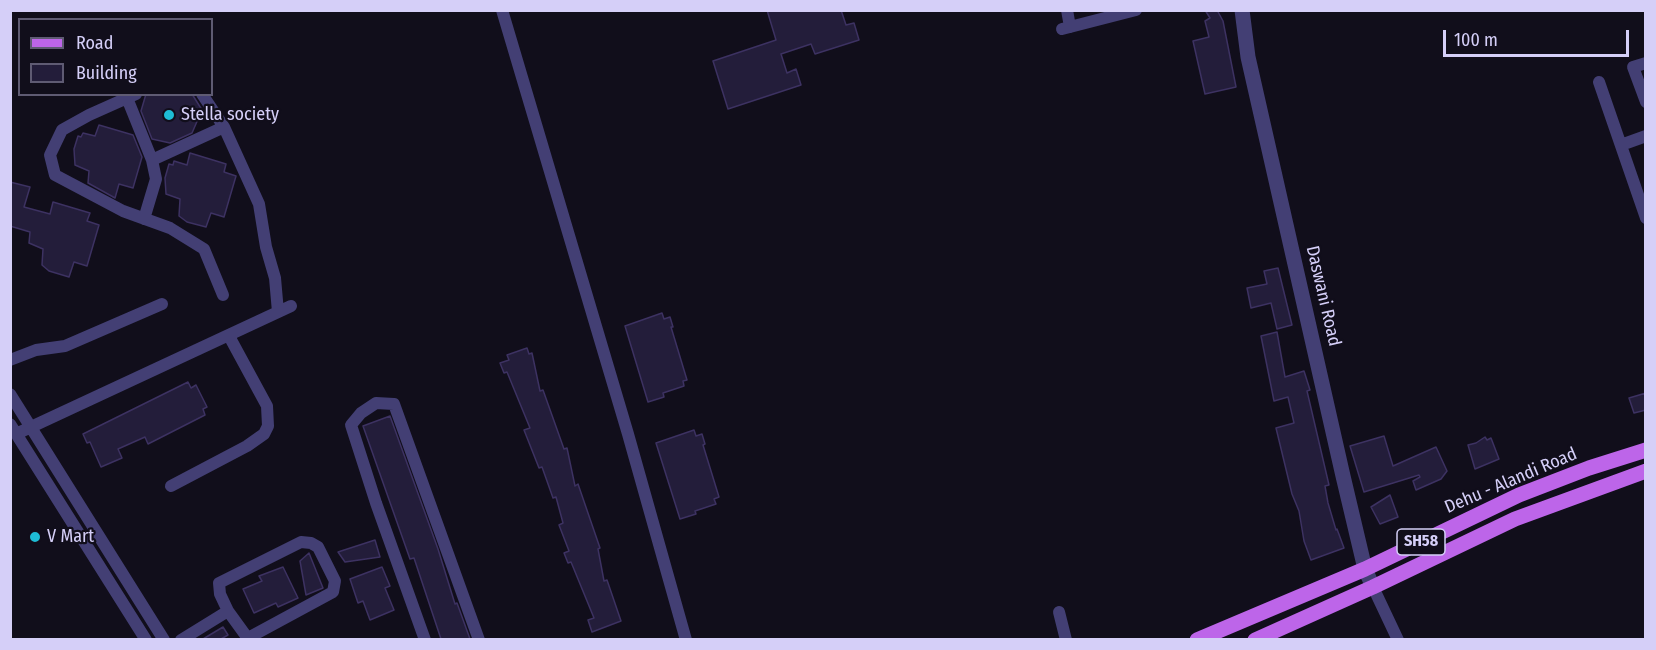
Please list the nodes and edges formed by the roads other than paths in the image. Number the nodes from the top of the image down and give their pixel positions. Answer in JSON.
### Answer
{"nodes":[{"id":1,"x":502,"y":10,"type":"edge"},
{"id":2,"x":1067,"y":10,"type":"edge"},
{"id":3,"x":1136,"y":10,"type":"edge"},
{"id":4,"x":1242,"y":10,"type":"edge"},
{"id":5,"x":1100,"y":15,"type":"edge"},
{"id":6,"x":1646,"y":63,"type":"edge"},
{"id":7,"x":1599,"y":82,"type":"dead end"},
{"id":8,"x":131,"y":96,"type":"edge"},
{"id":9,"x":203,"y":96,"type":"edge"},
{"id":10,"x":1646,"y":102,"type":"edge"},
{"id":11,"x":224,"y":127,"type":"junction"},
{"id":12,"x":1646,"y":136,"type":"edge"},
{"id":13,"x":1621,"y":145,"type":"junction"},
{"id":14,"x":152,"y":160,"type":"junction"},
{"id":15,"x":1646,"y":218,"type":"edge"},
{"id":16,"x":144,"y":219,"type":"junction"},
{"id":17,"x":223,"y":295,"type":"dead end"},
{"id":18,"x":162,"y":304,"type":"dead end"},
{"id":19,"x":291,"y":306,"type":"dead end"},
{"id":20,"x":278,"y":312,"type":"junction"},
{"id":21,"x":230,"y":336,"type":"junction"},
{"id":22,"x":10,"y":360,"type":"edge"},
{"id":23,"x":10,"y":394,"type":"edge"},
{"id":24,"x":32,"y":428,"type":"junction"},
{"id":25,"x":14,"y":429,"type":"edge"},
{"id":26,"x":1646,"y":450,"type":"edge"},
{"id":27,"x":1646,"y":471,"type":"edge"},
{"id":28,"x":171,"y":486,"type":"dead end"},
{"id":29,"x":1365,"y":569,"type":"junction"},
{"id":30,"x":1373,"y":587,"type":"junction"},
{"id":31,"x":228,"y":611,"type":"junction"},
{"id":32,"x":1059,"y":612,"type":"dead end"},
{"id":33,"x":248,"y":638,"type":"edge"},
{"id":34,"x":146,"y":639,"type":"edge"},
{"id":35,"x":164,"y":639,"type":"edge"},
{"id":36,"x":181,"y":639,"type":"edge"},
{"id":37,"x":425,"y":639,"type":"edge"},
{"id":38,"x":479,"y":639,"type":"edge"},
{"id":39,"x":686,"y":639,"type":"edge"},
{"id":40,"x":1066,"y":639,"type":"edge"},
{"id":41,"x":1197,"y":639,"type":"edge"},
{"id":42,"x":1255,"y":639,"type":"edge"},
{"id":43,"x":1398,"y":639,"type":"edge"}],
"edges":[{"from":1,"to":39,"type":"street"},
{"from":2,"to":5,"type":"street"},
{"from":3,"to":5,"type":"street"},
{"from":4,"to":29,"type":"street","name":"Daswani Road"},
{"from":6,"to":10,"type":"street"},
{"from":7,"to":13,"type":"street"},
{"from":8,"to":14,"type":"street"},
{"from":8,"to":16,"type":"street"},
{"from":9,"to":11,"type":"street"},
{"from":11,"to":14,"type":"street"},
{"from":11,"to":20,"type":"street"},
{"from":12,"to":13,"type":"street"},
{"from":13,"to":15,"type":"street"},
{"from":14,"to":16,"type":"street"},
{"from":16,"to":17,"type":"street"},
{"from":18,"to":22,"type":"street"},
{"from":19,"to":20,"type":"street"},
{"from":20,"to":21,"type":"street"},
{"from":21,"to":24,"type":"street"},
{"from":21,"to":28,"type":"street"},
{"from":23,"to":24,"type":"street"},
{"from":24,"to":25,"type":"street"},
{"from":24,"to":35,"type":"street"},
{"from":25,"to":34,"type":"street"},
{"from":26,"to":29,"type":"main road","name":"Dehu - Alandi Road","number":"SH58"},
{"from":27,"to":30,"type":"main road","name":"Dehu - Alandi Road","number":"SH58"},
{"from":29,"to":30,"type":"street","name":"Daswani Road"},
{"from":29,"to":41,"type":"main road","name":"Dehu - Alandi Road","number":"SH58"},
{"from":30,"to":42,"type":"main road","name":"Dehu - Alandi Road","number":"SH58"},
{"from":30,"to":43,"type":"street"},
{"from":31,"to":33,"type":"street"},
{"from":31,"to":33,"type":"street"},
{"from":31,"to":36,"type":"street"},
{"from":32,"to":40,"type":"street"},
{"from":37,"to":38,"type":"street"}]}
